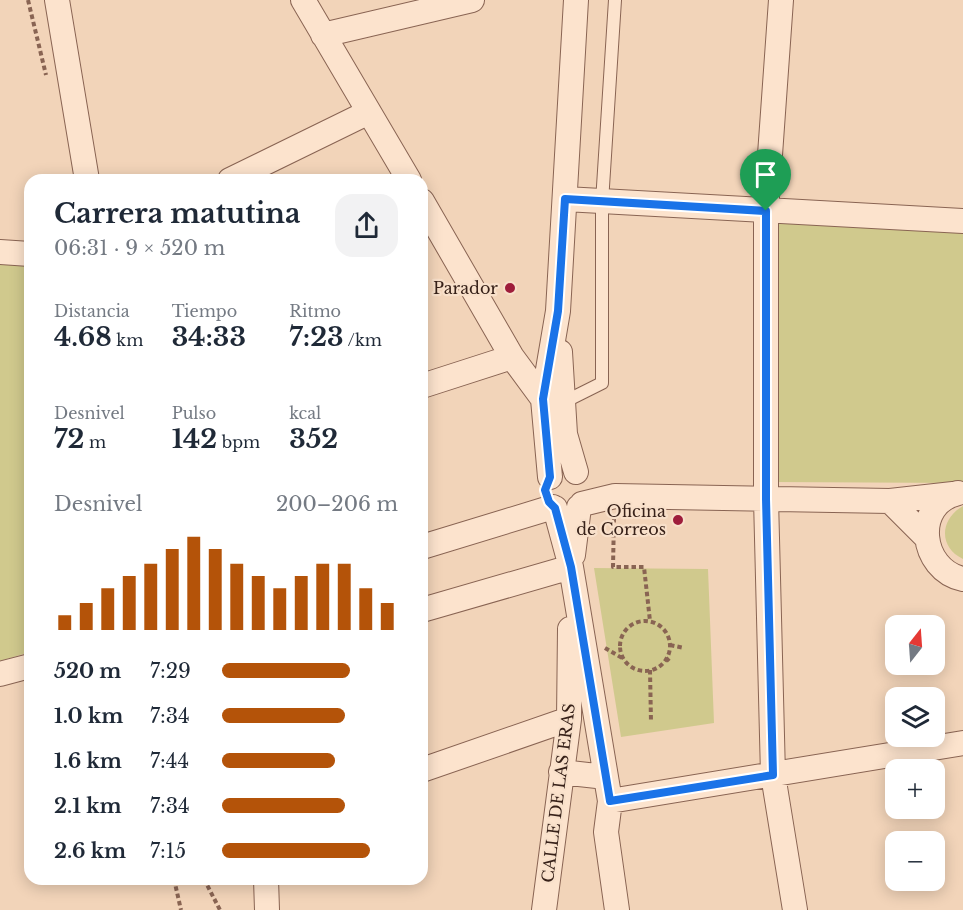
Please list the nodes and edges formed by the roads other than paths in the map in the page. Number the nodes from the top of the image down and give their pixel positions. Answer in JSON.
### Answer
{"nodes":[{"id":1,"x":57,"y":0,"type":"edge"},
{"id":2,"x":303,"y":0,"type":"edge"},
{"id":3,"x":472,"y":0,"type":"edge"},
{"id":4,"x":576,"y":0,"type":"edge"},
{"id":5,"x":615,"y":0,"type":"edge"},
{"id":6,"x":781,"y":0,"type":"edge"},
{"id":7,"x":323,"y":35,"type":"junction"},
{"id":8,"x":369,"y":112,"type":"junction"},
{"id":9,"x":86,"y":174,"type":"edge"},
{"id":10,"x":242,"y":174,"type":"edge"},
{"id":11,"x":405,"y":174,"type":"edge"},
{"id":12,"x":565,"y":199,"type":"junction"},
{"id":13,"x":602,"y":201,"type":"junction"},
{"id":14,"x":428,"y":211,"type":"edge"},
{"id":15,"x":766,"y":211,"type":"junction"},
{"id":16,"x":963,"y":221,"type":"edge"},
{"id":17,"x":0,"y":252,"type":"edge"},
{"id":18,"x":24,"y":254,"type":"edge"},
{"id":19,"x":512,"y":357,"type":"junction"},
{"id":20,"x":428,"y":384,"type":"edge"},
{"id":21,"x":553,"y":401,"type":"junction"},
{"id":22,"x":550,"y":477,"type":"junction"},
{"id":23,"x":581,"y":492,"type":"junction"},
{"id":24,"x":958,"y":493,"type":"edge"},
{"id":25,"x":766,"y":499,"type":"junction"},
{"id":26,"x":890,"y":501,"type":"junction"},
{"id":27,"x":554,"y":508,"type":"junction"},
{"id":28,"x":926,"y":537,"type":"junction"},
{"id":29,"x":428,"y":545,"type":"edge"},
{"id":30,"x":571,"y":567,"type":"junction"},
{"id":31,"x":961,"y":581,"type":"edge"},
{"id":32,"x":428,"y":608,"type":"edge"},
{"id":33,"x":24,"y":668,"type":"edge"},
{"id":34,"x":0,"y":674,"type":"edge"},
{"id":35,"x":569,"y":719,"type":"junction"},
{"id":36,"x":963,"y":743,"type":"edge"},
{"id":37,"x":428,"y":768,"type":"edge"},
{"id":38,"x":561,"y":772,"type":"junction"},
{"id":39,"x":773,"y":775,"type":"junction"},
{"id":40,"x":606,"y":777,"type":"junction"},
{"id":41,"x":610,"y":801,"type":"junction"},
{"id":42,"x":266,"y":885,"type":"edge"},
{"id":43,"x":267,"y":910,"type":"edge"},
{"id":44,"x":544,"y":910,"type":"edge"},
{"id":45,"x":616,"y":910,"type":"edge"},
{"id":46,"x":795,"y":910,"type":"edge"}],
"edges":[{"from":1,"to":9,"type":"street"},
{"from":2,"to":7,"type":"street"},
{"from":3,"to":7,"type":"street"},
{"from":4,"to":12,"type":"street"},
{"from":5,"to":13,"type":"lane"},
{"from":6,"to":15,"type":"street"},
{"from":7,"to":8,"type":"street"},
{"from":8,"to":10,"type":"street"},
{"from":8,"to":11,"type":"street"},
{"from":12,"to":13,"type":"street"},
{"from":12,"to":21,"type":"street"},
{"from":13,"to":15,"type":"street"},
{"from":13,"to":21,"type":"lane"},
{"from":14,"to":19,"type":"street"},
{"from":15,"to":16,"type":"street"},
{"from":15,"to":25,"type":"street"},
{"from":17,"to":18,"type":"street"},
{"from":19,"to":20,"type":"street"},
{"from":19,"to":21,"type":"street"},
{"from":21,"to":22,"type":"street"},
{"from":21,"to":23,"type":"street"},
{"from":22,"to":23,"type":"street"},
{"from":22,"to":27,"type":"street"},
{"from":23,"to":25,"type":"street"},
{"from":23,"to":27,"type":"street"},
{"from":23,"to":30,"type":"street"},
{"from":24,"to":26,"type":"street"},
{"from":24,"to":28,"type":"street"},
{"from":25,"to":26,"type":"street"},
{"from":25,"to":39,"type":"street"},
{"from":26,"to":28,"type":"street"},
{"from":27,"to":29,"type":"street"},
{"from":27,"to":30,"type":"street"},
{"from":28,"to":31,"type":"street"},
{"from":30,"to":32,"type":"street"},
{"from":30,"to":35,"type":"street","name":"CALLE DE LAS ERAS"},
{"from":30,"to":40,"type":"street"},
{"from":33,"to":34,"type":"street"},
{"from":35,"to":37,"type":"street"},
{"from":35,"to":38,"type":"street","name":"CALLE DE LAS ERAS"},
{"from":36,"to":39,"type":"street"},
{"from":38,"to":40,"type":"street"},
{"from":38,"to":44,"type":"street","name":"CALLE DE LAS ERAS"},
{"from":39,"to":41,"type":"street"},
{"from":39,"to":46,"type":"street"},
{"from":40,"to":41,"type":"street"},
{"from":41,"to":45,"type":"street"},
{"from":42,"to":43,"type":"street"}]}
